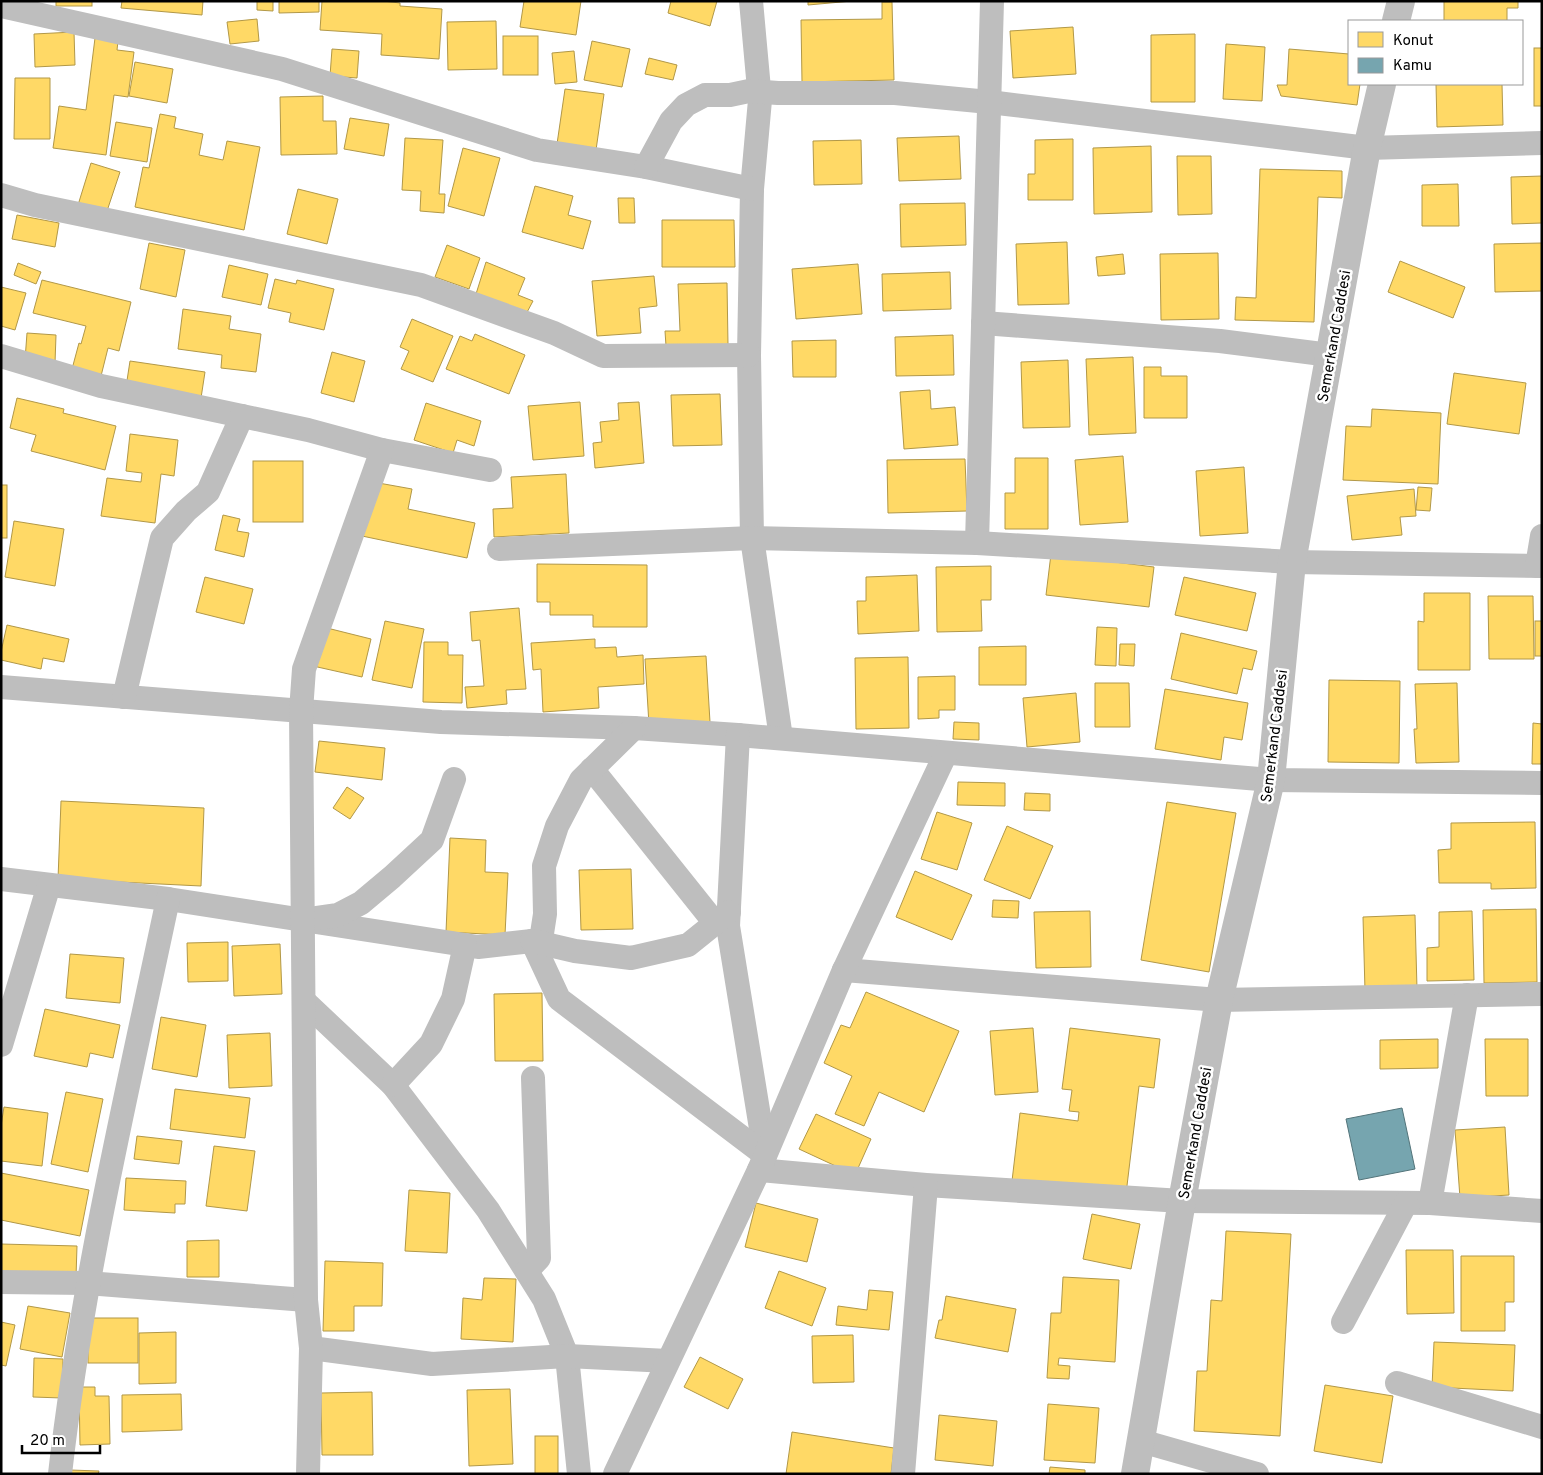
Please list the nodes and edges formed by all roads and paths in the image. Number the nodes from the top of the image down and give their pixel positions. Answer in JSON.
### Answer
{"nodes":[{"id":1,"x":751,"y":1,"type":"edge"},
{"id":2,"x":992,"y":1,"type":"edge"},
{"id":3,"x":1401,"y":1,"type":"edge"},
{"id":4,"x":1,"y":6,"type":"edge"},
{"id":5,"x":1396,"y":20,"type":"edge"},
{"id":6,"x":1382,"y":85,"type":"edge"},
{"id":7,"x":758,"y":92,"type":"junction"},
{"id":8,"x":989,"y":102,"type":"junction"},
{"id":9,"x":1542,"y":143,"type":"edge"},
{"id":10,"x":1367,"y":148,"type":"junction"},
{"id":11,"x":646,"y":168,"type":"junction"},
{"id":12,"x":752,"y":189,"type":"junction"},
{"id":13,"x":1,"y":195,"type":"edge"},
{"id":14,"x":983,"y":323,"type":"junction"},
{"id":15,"x":749,"y":355,"type":"junction"},
{"id":16,"x":1330,"y":355,"type":"junction"},
{"id":17,"x":1,"y":356,"type":"edge"},
{"id":18,"x":242,"y":416,"type":"junction"},
{"id":19,"x":382,"y":450,"type":"junction"},
{"id":20,"x":490,"y":470,"type":"dead end"},
{"id":21,"x":1542,"y":536,"type":"edge"},
{"id":22,"x":752,"y":538,"type":"junction"},
{"id":23,"x":977,"y":543,"type":"junction"},
{"id":24,"x":499,"y":549,"type":"dead end"},
{"id":25,"x":1292,"y":562,"type":"junction"},
{"id":26,"x":1539,"y":566,"type":"edge"},
{"id":27,"x":1,"y":687,"type":"edge"},
{"id":28,"x":124,"y":697,"type":"junction"},
{"id":29,"x":301,"y":711,"type":"junction"},
{"id":30,"x":634,"y":728,"type":"junction"},
{"id":31,"x":738,"y":735,"type":"junction"},
{"id":32,"x":781,"y":738,"type":"junction"},
{"id":33,"x":946,"y":753,"type":"junction"},
{"id":34,"x":592,"y":769,"type":"junction"},
{"id":35,"x":454,"y":779,"type":"dead end"},
{"id":36,"x":1272,"y":780,"type":"junction"},
{"id":37,"x":1542,"y":783,"type":"edge"},
{"id":38,"x":1,"y":879,"type":"edge"},
{"id":39,"x":49,"y":885,"type":"junction"},
{"id":40,"x":168,"y":898,"type":"junction"},
{"id":41,"x":722,"y":917,"type":"junction"},
{"id":42,"x":303,"y":920,"type":"junction"},
{"id":43,"x":532,"y":941,"type":"junction"},
{"id":44,"x":465,"y":945,"type":"junction"},
{"id":45,"x":844,"y":970,"type":"junction"},
{"id":46,"x":1542,"y":994,"type":"edge"},
{"id":47,"x":1467,"y":995,"type":"junction"},
{"id":48,"x":1220,"y":1000,"type":"junction"},
{"id":49,"x":304,"y":1001,"type":"junction"},
{"id":50,"x":1,"y":1046,"type":"edge"},
{"id":51,"x":533,"y":1078,"type":"dead end"},
{"id":52,"x":393,"y":1085,"type":"junction"},
{"id":53,"x":763,"y":1159,"type":"junction"},
{"id":54,"x":926,"y":1185,"type":"junction"},
{"id":55,"x":1182,"y":1201,"type":"junction"},
{"id":56,"x":1406,"y":1203,"type":"junction"},
{"id":57,"x":1430,"y":1203,"type":"junction"},
{"id":58,"x":1542,"y":1211,"type":"edge"},
{"id":59,"x":527,"y":1271,"type":"junction"},
{"id":60,"x":1,"y":1282,"type":"edge"},
{"id":61,"x":87,"y":1284,"type":"junction"},
{"id":62,"x":306,"y":1300,"type":"junction"},
{"id":63,"x":1343,"y":1322,"type":"dead end"},
{"id":64,"x":310,"y":1348,"type":"junction"},
{"id":65,"x":567,"y":1356,"type":"junction"},
{"id":66,"x":668,"y":1361,"type":"junction"},
{"id":67,"x":1397,"y":1383,"type":"dead end"},
{"id":68,"x":1542,"y":1427,"type":"edge"},
{"id":69,"x":1141,"y":1442,"type":"junction"},
{"id":70,"x":60,"y":1474,"type":"edge"},
{"id":71,"x":308,"y":1474,"type":"edge"},
{"id":72,"x":579,"y":1474,"type":"edge"},
{"id":73,"x":615,"y":1474,"type":"edge"},
{"id":74,"x":902,"y":1474,"type":"edge"},
{"id":75,"x":1135,"y":1474,"type":"edge"},
{"id":76,"x":1257,"y":1474,"type":"edge"}],
"edges":[{"from":1,"to":7,"type":"street"},
{"from":2,"to":8,"type":"street"},
{"from":3,"to":5,"type":"street"},
{"from":4,"to":11,"type":"street"},
{"from":6,"to":10,"type":"street","name":"Semerkand Caddesi"},
{"from":7,"to":8,"type":"street"},
{"from":7,"to":11,"type":"street"},
{"from":7,"to":12,"type":"street"},
{"from":8,"to":10,"type":"street"},
{"from":8,"to":14,"type":"street"},
{"from":9,"to":10,"type":"street"},
{"from":10,"to":16,"type":"street","name":"Semerkand Caddesi"},
{"from":11,"to":12,"type":"street"},
{"from":12,"to":15,"type":"street"},
{"from":13,"to":15,"type":"street"},
{"from":14,"to":16,"type":"street"},
{"from":14,"to":23,"type":"street"},
{"from":15,"to":22,"type":"street"},
{"from":16,"to":25,"type":"street","name":"Semerkand Caddesi"},
{"from":17,"to":18,"type":"street"},
{"from":18,"to":19,"type":"street"},
{"from":18,"to":28,"type":"street"},
{"from":19,"to":20,"type":"street"},
{"from":19,"to":29,"type":"street"},
{"from":21,"to":26,"type":"street"},
{"from":22,"to":23,"type":"street"},
{"from":22,"to":24,"type":"street"},
{"from":22,"to":32,"type":"street"},
{"from":23,"to":25,"type":"street"},
{"from":25,"to":26,"type":"street"},
{"from":25,"to":36,"type":"street","name":"Semerkand Caddesi"},
{"from":27,"to":28,"type":"street"},
{"from":28,"to":29,"type":"street"},
{"from":29,"to":30,"type":"street"},
{"from":29,"to":42,"type":"street"},
{"from":30,"to":31,"type":"street"},
{"from":30,"to":34,"type":"street"},
{"from":31,"to":32,"type":"street"},
{"from":31,"to":41,"type":"street"},
{"from":32,"to":33,"type":"street"},
{"from":33,"to":36,"type":"street"},
{"from":33,"to":45,"type":"street"},
{"from":34,"to":41,"type":"street"},
{"from":34,"to":43,"type":"street"},
{"from":35,"to":42,"type":"street"},
{"from":36,"to":37,"type":"street"},
{"from":36,"to":48,"type":"street","name":"Semerkand Caddesi"},
{"from":38,"to":39,"type":"street"},
{"from":39,"to":40,"type":"street"},
{"from":39,"to":50,"type":"street"},
{"from":40,"to":42,"type":"street"},
{"from":40,"to":61,"type":"street"},
{"from":41,"to":43,"type":"street"},
{"from":41,"to":53,"type":"street"},
{"from":42,"to":44,"type":"street"},
{"from":42,"to":49,"type":"street"},
{"from":43,"to":44,"type":"street"},
{"from":43,"to":53,"type":"street"},
{"from":44,"to":52,"type":"street"},
{"from":45,"to":48,"type":"street"},
{"from":45,"to":53,"type":"street"},
{"from":46,"to":47,"type":"street"},
{"from":47,"to":48,"type":"street"},
{"from":47,"to":57,"type":"street"},
{"from":48,"to":55,"type":"street","name":"Semerkand Caddesi"},
{"from":49,"to":52,"type":"street"},
{"from":49,"to":62,"type":"street"},
{"from":51,"to":59,"type":"street"},
{"from":52,"to":59,"type":"street"},
{"from":53,"to":54,"type":"street"},
{"from":53,"to":66,"type":"street"},
{"from":54,"to":55,"type":"street"},
{"from":54,"to":74,"type":"street"},
{"from":55,"to":56,"type":"street"},
{"from":55,"to":69,"type":"street","name":"Semerkand Caddesi"},
{"from":56,"to":57,"type":"street"},
{"from":56,"to":63,"type":"street"},
{"from":57,"to":58,"type":"street"},
{"from":59,"to":65,"type":"street"},
{"from":60,"to":61,"type":"street"},
{"from":61,"to":62,"type":"street"},
{"from":61,"to":70,"type":"street"},
{"from":62,"to":64,"type":"street"},
{"from":64,"to":65,"type":"street"},
{"from":64,"to":71,"type":"street"},
{"from":65,"to":66,"type":"street"},
{"from":65,"to":72,"type":"street"},
{"from":66,"to":73,"type":"street"},
{"from":67,"to":68,"type":"street"},
{"from":69,"to":75,"type":"street","name":"Semerkand Caddesi"},
{"from":69,"to":76,"type":"street"}]}
